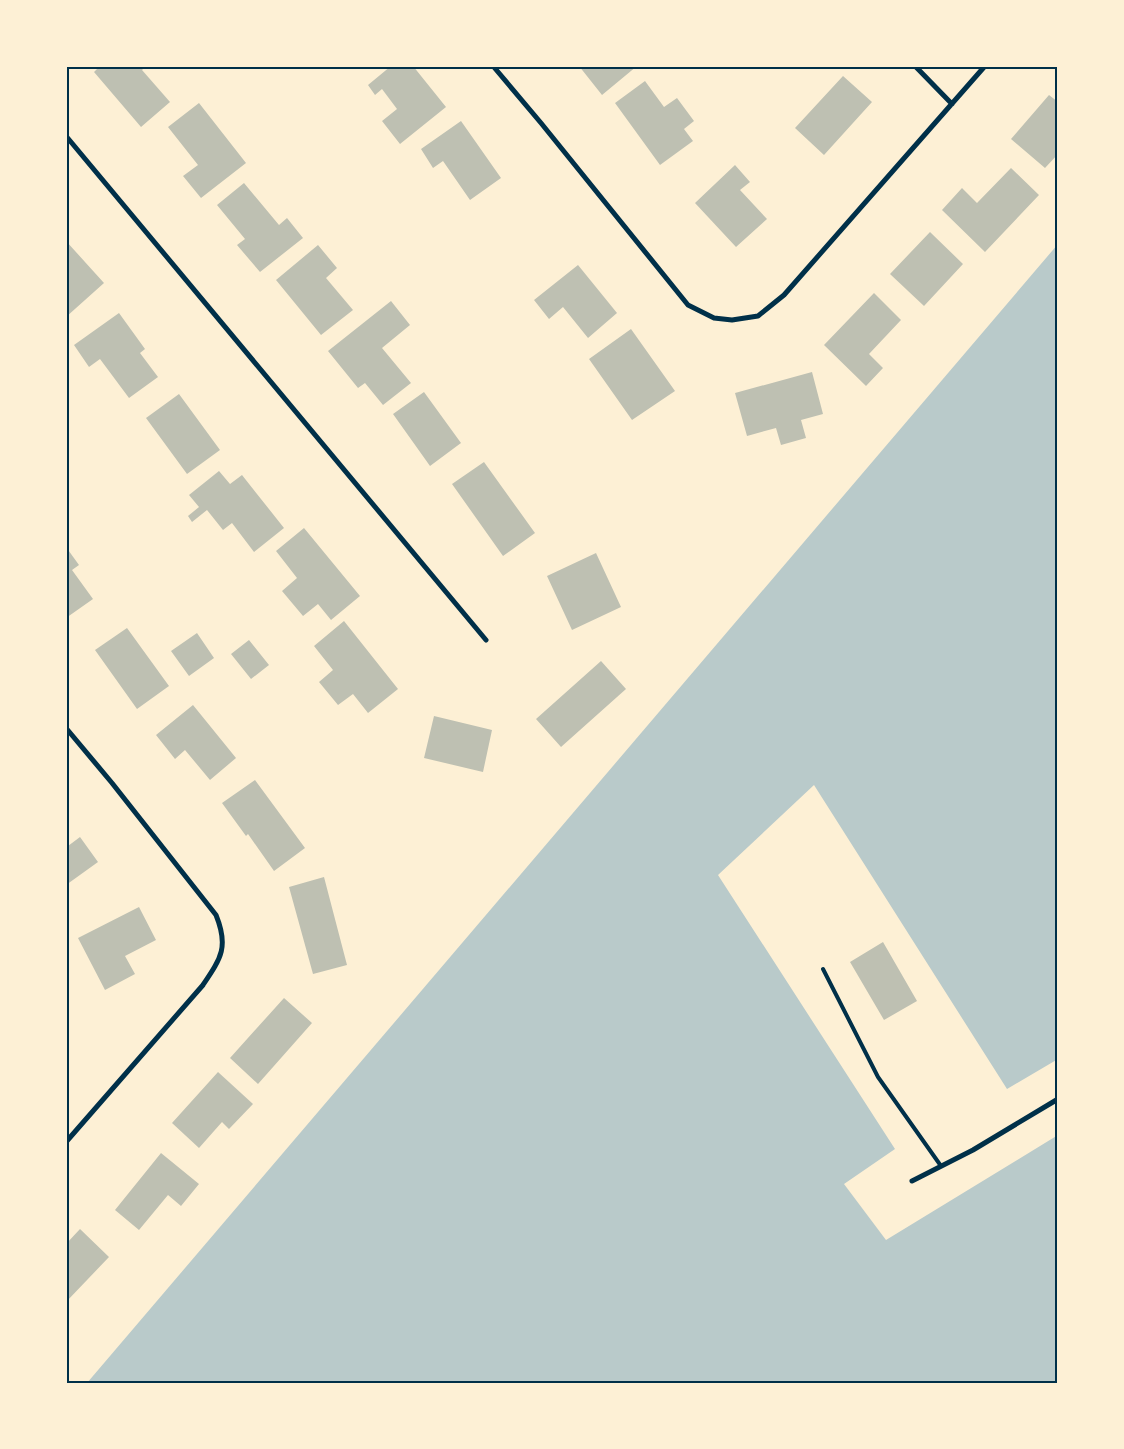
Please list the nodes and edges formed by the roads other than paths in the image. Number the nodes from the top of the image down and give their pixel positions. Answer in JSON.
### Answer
{"nodes":[{"id":1,"x":493,"y":66,"type":"edge"},
{"id":2,"x":915,"y":66,"type":"edge"},
{"id":3,"x":985,"y":66,"type":"edge"},
{"id":4,"x":952,"y":104,"type":"junction"},
{"id":5,"x":66,"y":136,"type":"edge"},
{"id":6,"x":486,"y":640,"type":"dead end"},
{"id":7,"x":66,"y":728,"type":"edge"},
{"id":8,"x":823,"y":969,"type":"dead end"},
{"id":9,"x":1058,"y":1099,"type":"edge"},
{"id":10,"x":66,"y":1142,"type":"edge"},
{"id":11,"x":941,"y":1166,"type":"junction"},
{"id":12,"x":912,"y":1181,"type":"dead end"}],
"edges":[{"from":1,"to":4,"type":"street"},
{"from":2,"to":4,"type":"street"},
{"from":3,"to":4,"type":"street"},
{"from":5,"to":6,"type":"street"},
{"from":7,"to":10,"type":"street"},
{"from":8,"to":11,"type":"lane"},
{"from":9,"to":11,"type":"street"},
{"from":11,"to":12,"type":"street"}]}
